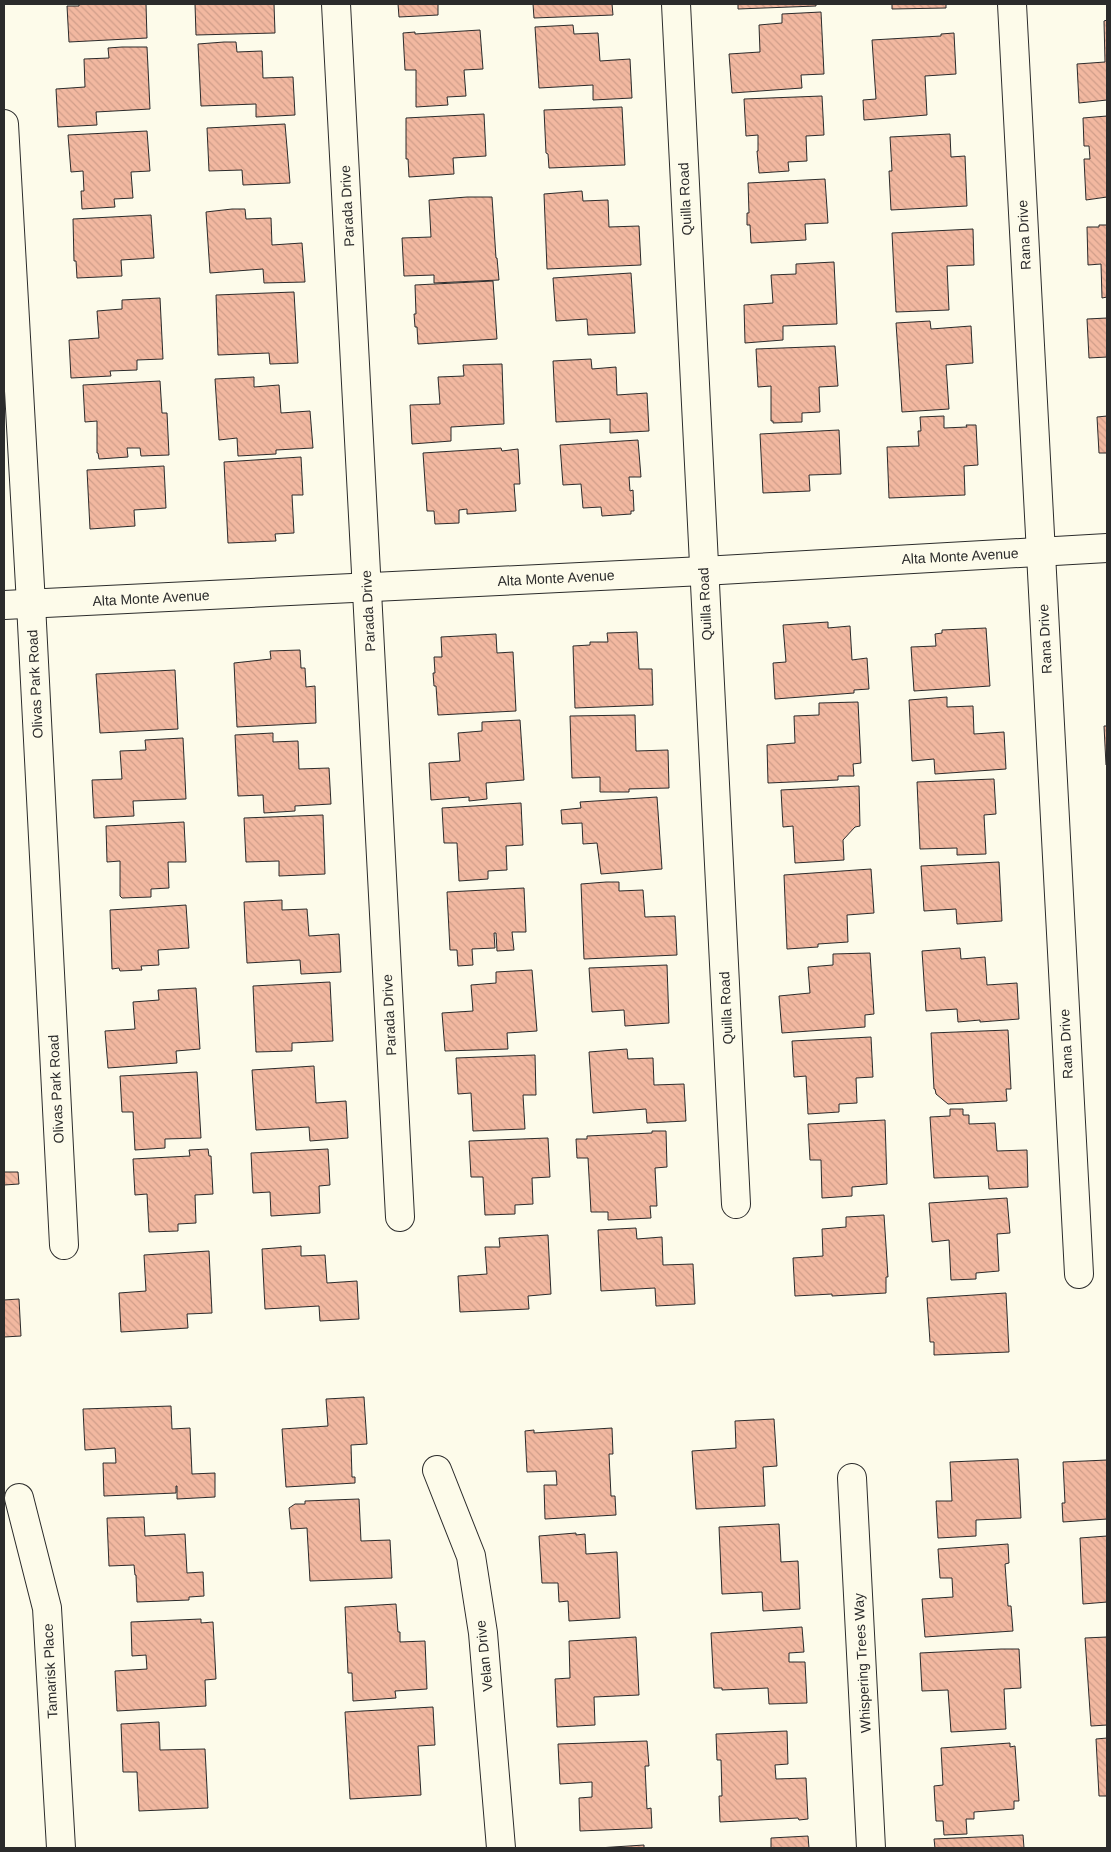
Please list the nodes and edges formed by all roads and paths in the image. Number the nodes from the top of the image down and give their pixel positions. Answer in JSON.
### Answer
{"nodes":[{"id":1,"x":336,"y":4,"type":"edge"},
{"id":2,"x":676,"y":4,"type":"edge"},
{"id":3,"x":1012,"y":4,"type":"edge"},
{"id":4,"x":4,"y":124,"type":"edge"},
{"id":5,"x":1107,"y":548,"type":"edge"},
{"id":6,"x":1040,"y":552,"type":"junction"},
{"id":7,"x":703,"y":571,"type":"junction"},
{"id":8,"x":367,"y":587,"type":"junction"},
{"id":9,"x":31,"y":604,"type":"junction"},
{"id":10,"x":4,"y":605,"type":"edge"},
{"id":11,"x":736,"y":1204,"type":"dead end"},
{"id":12,"x":400,"y":1218,"type":"dead end"},
{"id":13,"x":64,"y":1245,"type":"dead end"},
{"id":14,"x":1079,"y":1274,"type":"dead end"},
{"id":15,"x":437,"y":1470,"type":"dead end"},
{"id":16,"x":852,"y":1478,"type":"dead end"},
{"id":17,"x":19,"y":1498,"type":"dead end"},
{"id":18,"x":61,"y":1848,"type":"edge"},
{"id":19,"x":496,"y":1848,"type":"edge"},
{"id":20,"x":501,"y":1848,"type":"edge"},
{"id":21,"x":871,"y":1848,"type":"edge"}],
"edges":[{"from":1,"to":8,"type":"street","name":"Parada Drive"},
{"from":2,"to":7,"type":"street","name":"Quilla Road"},
{"from":3,"to":6,"type":"street","name":"Rana Drive"},
{"from":4,"to":9,"type":"street","name":"Olivas Park Road"},
{"from":5,"to":6,"type":"street","name":"Alta Monte Avenue"},
{"from":6,"to":7,"type":"street","name":"Alta Monte Avenue"},
{"from":6,"to":14,"type":"street","name":"Rana Drive"},
{"from":7,"to":8,"type":"street","name":"Alta Monte Avenue"},
{"from":7,"to":11,"type":"street","name":"Quilla Road"},
{"from":8,"to":9,"type":"street","name":"Alta Monte Avenue"},
{"from":8,"to":12,"type":"street","name":"Parada Drive"},
{"from":9,"to":10,"type":"street","name":"Alta Monte Avenue"},
{"from":9,"to":13,"type":"street","name":"Olivas Park Road"},
{"from":15,"to":20,"type":"street","name":"Velan Drive"},
{"from":16,"to":21,"type":"street","name":"Whispering Trees Way"},
{"from":17,"to":18,"type":"street","name":"Tamarisk Place"},
{"from":19,"to":20,"type":"street"}]}
